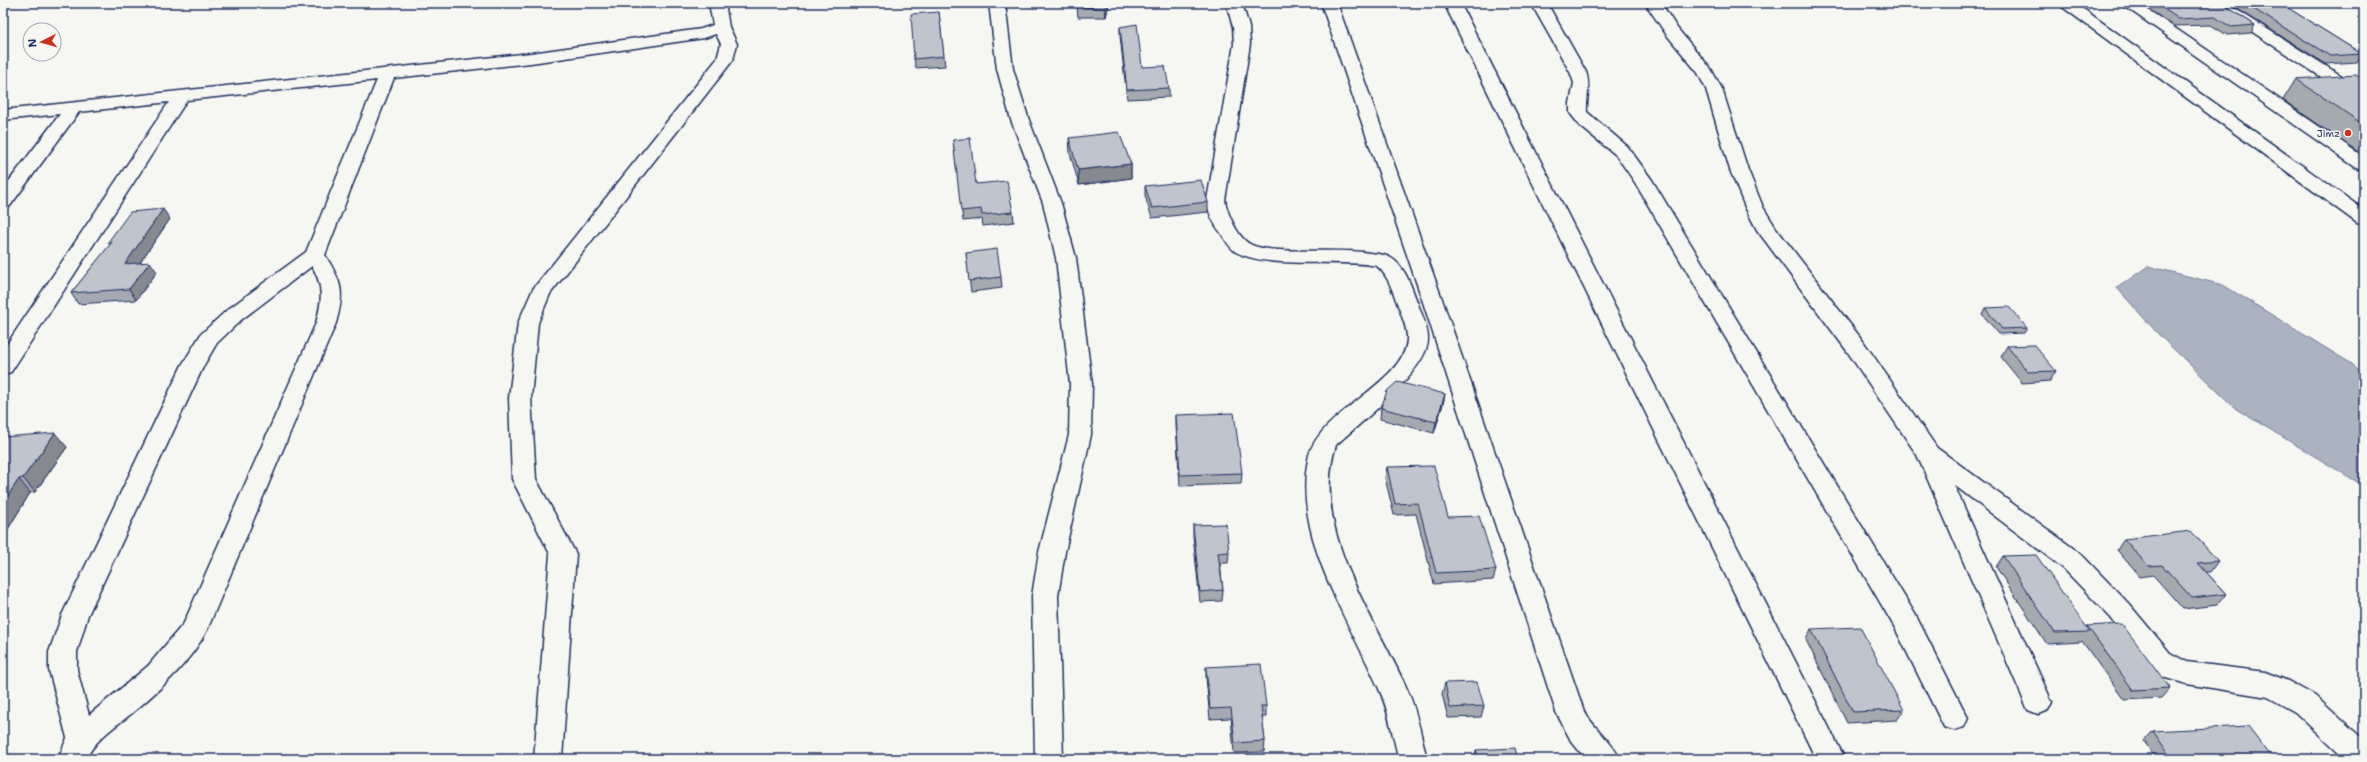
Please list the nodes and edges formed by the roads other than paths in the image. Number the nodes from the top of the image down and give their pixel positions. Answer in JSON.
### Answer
{"nodes":[{"id":1,"x":717,"y":3,"type":"edge"},
{"id":2,"x":997,"y":3,"type":"edge"},
{"id":3,"x":1234,"y":3,"type":"edge"},
{"id":4,"x":1329,"y":3,"type":"edge"},
{"id":5,"x":1452,"y":3,"type":"edge"},
{"id":6,"x":1539,"y":3,"type":"edge"},
{"id":7,"x":1653,"y":3,"type":"edge"},
{"id":8,"x":2064,"y":3,"type":"edge"},
{"id":9,"x":2128,"y":3,"type":"edge"},
{"id":10,"x":2216,"y":3,"type":"edge"},
{"id":11,"x":720,"y":27,"type":"junction"},
{"id":12,"x":388,"y":73,"type":"junction"},
{"id":13,"x":181,"y":97,"type":"junction"},
{"id":14,"x":2364,"y":97,"type":"edge"},
{"id":15,"x":73,"y":108,"type":"junction"},
{"id":16,"x":3,"y":115,"type":"edge"},
{"id":17,"x":2364,"y":166,"type":"edge"},
{"id":18,"x":3,"y":202,"type":"edge"},
{"id":19,"x":2364,"y":219,"type":"edge"},
{"id":20,"x":315,"y":255,"type":"junction"},
{"id":21,"x":3,"y":367,"type":"edge"},
{"id":22,"x":1928,"y":453,"type":"junction"},
{"id":23,"x":2038,"y":702,"type":"dead end"},
{"id":24,"x":1954,"y":718,"type":"dead end"},
{"id":25,"x":76,"y":749,"type":"edge"},
{"id":26,"x":2364,"y":758,"type":"edge"},
{"id":27,"x":548,"y":759,"type":"edge"},
{"id":28,"x":1049,"y":759,"type":"edge"},
{"id":29,"x":1413,"y":759,"type":"edge"},
{"id":30,"x":1606,"y":759,"type":"edge"},
{"id":31,"x":1831,"y":759,"type":"edge"}],
"edges":[{"from":1,"to":11,"type":"street"},
{"from":2,"to":28,"type":"street"},
{"from":3,"to":29,"type":"street"},
{"from":4,"to":30,"type":"street"},
{"from":5,"to":31,"type":"street"},
{"from":6,"to":24,"type":"street"},
{"from":7,"to":22,"type":"street"},
{"from":8,"to":19,"type":"street"},
{"from":9,"to":17,"type":"street"},
{"from":10,"to":14,"type":"street"},
{"from":11,"to":12,"type":"street"},
{"from":11,"to":27,"type":"street"},
{"from":12,"to":13,"type":"street"},
{"from":12,"to":20,"type":"street"},
{"from":13,"to":15,"type":"street"},
{"from":13,"to":21,"type":"street"},
{"from":15,"to":16,"type":"street"},
{"from":15,"to":18,"type":"street"},
{"from":20,"to":25,"type":"street"},
{"from":20,"to":25,"type":"street"},
{"from":22,"to":23,"type":"street"},
{"from":22,"to":26,"type":"street"}]}
